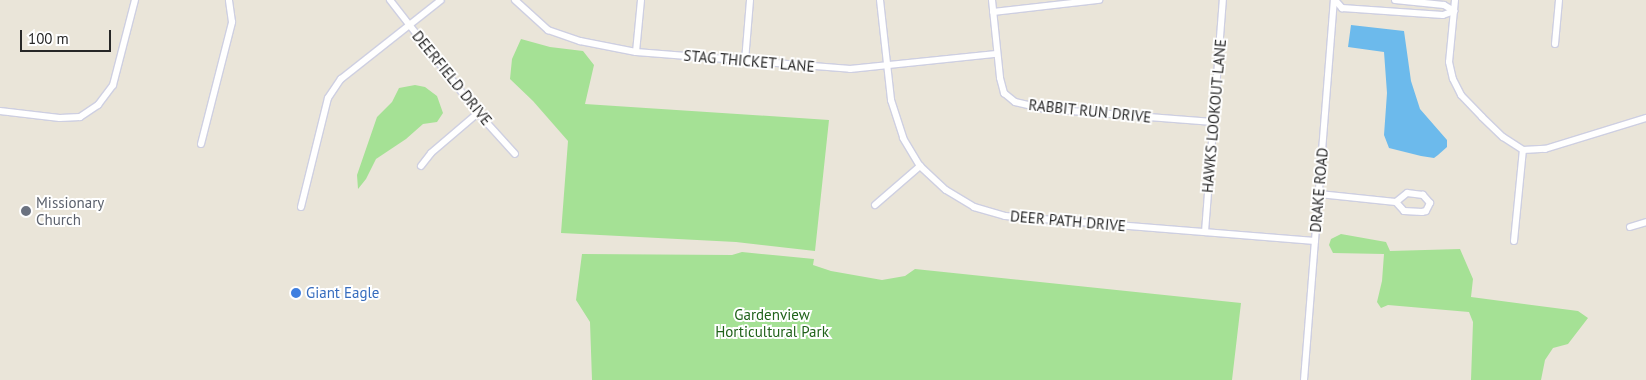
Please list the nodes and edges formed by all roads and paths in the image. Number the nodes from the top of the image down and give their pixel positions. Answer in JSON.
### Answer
{"nodes":[{"id":1,"x":135,"y":0,"type":"edge"},
{"id":2,"x":229,"y":0,"type":"edge"},
{"id":3,"x":390,"y":0,"type":"edge"},
{"id":4,"x":440,"y":0,"type":"edge"},
{"id":5,"x":515,"y":0,"type":"edge"},
{"id":6,"x":641,"y":0,"type":"edge"},
{"id":7,"x":750,"y":0,"type":"edge"},
{"id":8,"x":880,"y":0,"type":"edge"},
{"id":9,"x":992,"y":0,"type":"edge"},
{"id":10,"x":1099,"y":0,"type":"edge"},
{"id":11,"x":1223,"y":0,"type":"edge"},
{"id":12,"x":1335,"y":0,"type":"edge"},
{"id":13,"x":1396,"y":0,"type":"edge"},
{"id":14,"x":1455,"y":0,"type":"edge"},
{"id":15,"x":1559,"y":0,"type":"edge"},
{"id":16,"x":1454,"y":11,"type":"junction"},
{"id":17,"x":993,"y":12,"type":"junction"},
{"id":18,"x":409,"y":25,"type":"junction"},
{"id":19,"x":1555,"y":44,"type":"dead end"},
{"id":20,"x":636,"y":52,"type":"junction"},
{"id":21,"x":996,"y":54,"type":"junction"},
{"id":22,"x":745,"y":61,"type":"junction"},
{"id":23,"x":886,"y":66,"type":"junction"},
{"id":24,"x":0,"y":111,"type":"edge"},
{"id":25,"x":478,"y":113,"type":"junction"},
{"id":26,"x":1646,"y":118,"type":"edge"},
{"id":27,"x":1213,"y":122,"type":"junction"},
{"id":28,"x":201,"y":144,"type":"dead end"},
{"id":29,"x":1523,"y":150,"type":"junction"},
{"id":30,"x":516,"y":154,"type":"dead end"},
{"id":31,"x":421,"y":166,"type":"dead end"},
{"id":32,"x":920,"y":166,"type":"junction"},
{"id":33,"x":1319,"y":194,"type":"junction"},
{"id":34,"x":1396,"y":202,"type":"junction"},
{"id":35,"x":875,"y":205,"type":"dead end"},
{"id":36,"x":301,"y":207,"type":"dead end"},
{"id":37,"x":1646,"y":222,"type":"edge"},
{"id":38,"x":1630,"y":226,"type":"dead end"},
{"id":39,"x":1204,"y":232,"type":"junction"},
{"id":40,"x":1315,"y":241,"type":"junction"},
{"id":41,"x":1514,"y":241,"type":"dead end"},
{"id":42,"x":1304,"y":380,"type":"edge"}],
"edges":[{"from":1,"to":24,"type":"street"},
{"from":2,"to":28,"type":"street"},
{"from":3,"to":18,"type":"street","name":"DEERFIELD DRIVE"},
{"from":4,"to":18,"type":"street"},
{"from":5,"to":20,"type":"street","name":"STAG THICKET LANE"},
{"from":6,"to":20,"type":"street"},
{"from":7,"to":22,"type":"street"},
{"from":8,"to":23,"type":"street","name":"DEER PATH DRIVE"},
{"from":9,"to":17,"type":"street","name":"RABBIT RUN DRIVE"},
{"from":10,"to":17,"type":"street"},
{"from":11,"to":27,"type":"street","name":"HAWKS LOOKOUT LANE"},
{"from":12,"to":16,"type":"street"},
{"from":12,"to":33,"type":"street","name":"DRAKE ROAD"},
{"from":13,"to":16,"type":"street"},
{"from":14,"to":16,"type":"street"},
{"from":15,"to":19,"type":"street"},
{"from":16,"to":29,"type":"street"},
{"from":17,"to":21,"type":"street","name":"RABBIT RUN DRIVE"},
{"from":18,"to":25,"type":"street","name":"DEERFIELD DRIVE"},
{"from":18,"to":36,"type":"street"},
{"from":20,"to":22,"type":"street","name":"STAG THICKET LANE"},
{"from":21,"to":23,"type":"street","name":"STAG THICKET LANE"},
{"from":21,"to":27,"type":"street","name":"RABBIT RUN DRIVE"},
{"from":22,"to":23,"type":"street","name":"STAG THICKET LANE"},
{"from":23,"to":32,"type":"street","name":"DEER PATH DRIVE"},
{"from":25,"to":30,"type":"street","name":"DEERFIELD DRIVE"},
{"from":25,"to":31,"type":"street"},
{"from":26,"to":29,"type":"street"},
{"from":27,"to":39,"type":"street","name":"HAWKS LOOKOUT LANE"},
{"from":29,"to":41,"type":"street"},
{"from":32,"to":35,"type":"street"},
{"from":32,"to":39,"type":"street","name":"DEER PATH DRIVE"},
{"from":33,"to":34,"type":"street"},
{"from":33,"to":40,"type":"street","name":"DRAKE ROAD"},
{"from":34,"to":34,"type":"street"},
{"from":37,"to":38,"type":"street"},
{"from":39,"to":40,"type":"street","name":"DEER PATH DRIVE"},
{"from":40,"to":42,"type":"street","name":"DRAKE ROAD"}]}
